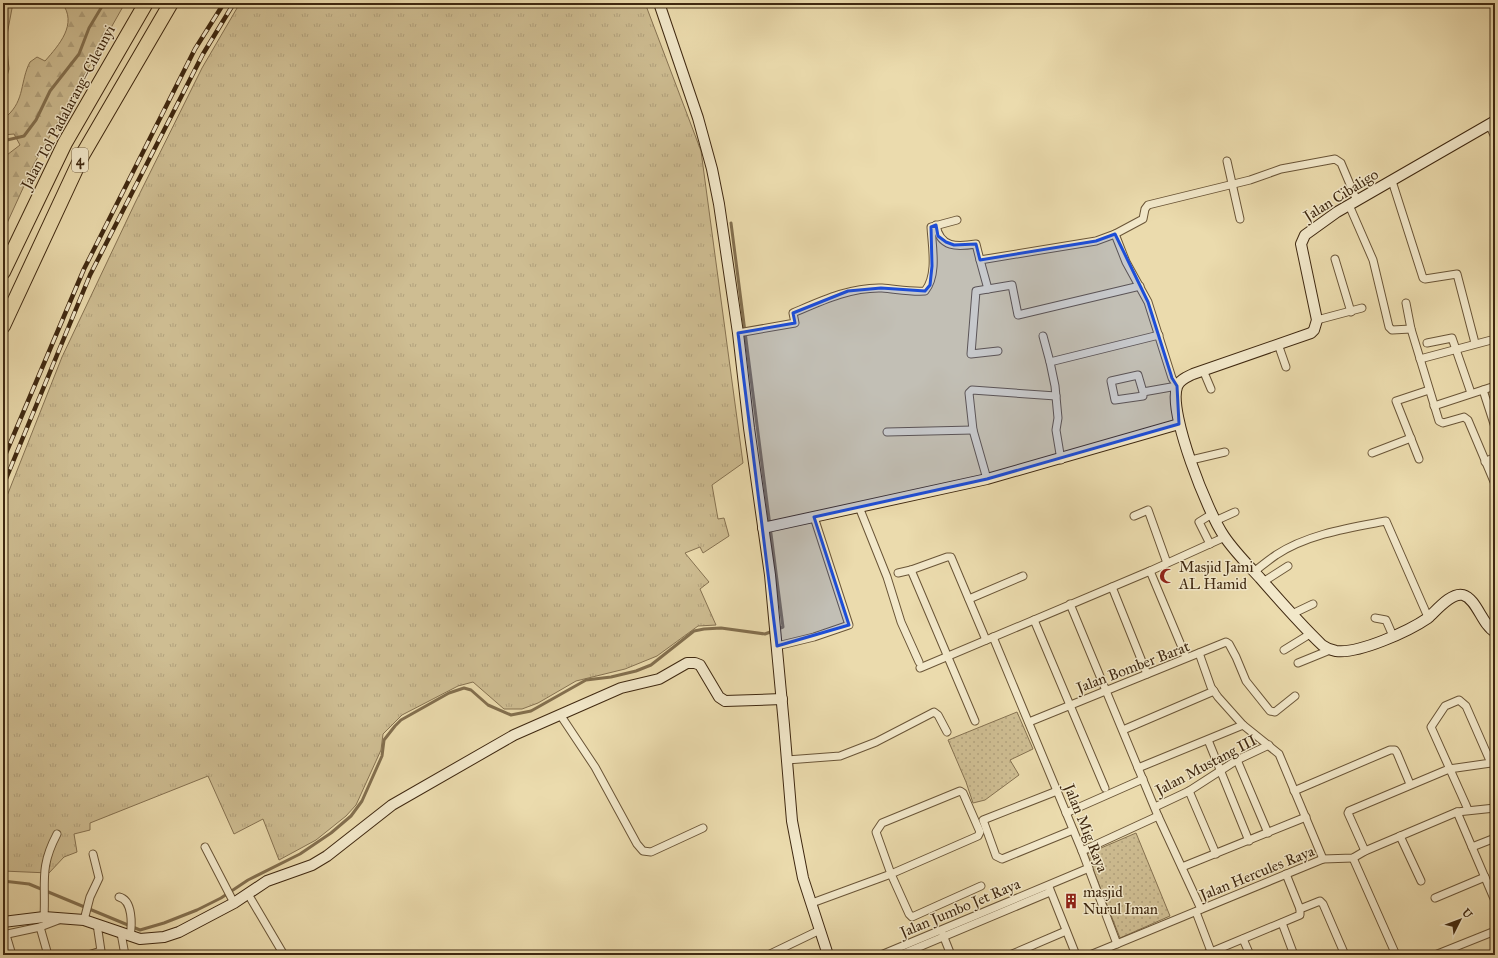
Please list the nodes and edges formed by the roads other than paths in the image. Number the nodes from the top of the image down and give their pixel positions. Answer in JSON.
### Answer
{"nodes":[{"id":1,"x":146,"y":3,"type":"edge"},
{"id":2,"x":171,"y":3,"type":"edge"},
{"id":3,"x":660,"y":3,"type":"edge"},
{"id":4,"x":1492,"y":123,"type":"edge"},
{"id":5,"x":1495,"y":137,"type":"edge"},
{"id":6,"x":1227,"y":161,"type":"dead end"},
{"id":7,"x":1392,"y":181,"type":"junction"},
{"id":8,"x":1231,"y":185,"type":"junction"},
{"id":9,"x":1353,"y":203,"type":"junction"},
{"id":10,"x":1240,"y":219,"type":"dead end"},
{"id":11,"x":957,"y":220,"type":"dead end"},
{"id":12,"x":936,"y":225,"type":"junction"},
{"id":13,"x":1115,"y":234,"type":"junction"},
{"id":14,"x":1335,"y":259,"type":"dead end"},
{"id":15,"x":980,"y":260,"type":"junction"},
{"id":16,"x":3,"y":272,"type":"edge"},
{"id":17,"x":1140,"y":286,"type":"junction"},
{"id":18,"x":988,"y":289,"type":"junction"},
{"id":19,"x":1406,"y":303,"type":"dead end"},
{"id":20,"x":1362,"y":308,"type":"dead end"},
{"id":21,"x":1351,"y":312,"type":"junction"},
{"id":22,"x":1317,"y":320,"type":"junction"},
{"id":23,"x":3,"y":326,"type":"edge"},
{"id":24,"x":1411,"y":329,"type":"junction"},
{"id":25,"x":740,"y":333,"type":"junction"},
{"id":26,"x":1159,"y":335,"type":"junction"},
{"id":27,"x":1043,"y":336,"type":"dead end"},
{"id":28,"x":1495,"y":339,"type":"edge"},
{"id":29,"x":1427,"y":343,"type":"dead end"},
{"id":30,"x":1475,"y":343,"type":"junction"},
{"id":31,"x":1278,"y":344,"type":"junction"},
{"id":32,"x":1455,"y":350,"type":"junction"},
{"id":33,"x":998,"y":351,"type":"dead end"},
{"id":34,"x":1420,"y":359,"type":"junction"},
{"id":35,"x":1050,"y":362,"type":"junction"},
{"id":36,"x":1286,"y":367,"type":"dead end"},
{"id":37,"x":1203,"y":370,"type":"junction"},
{"id":38,"x":1177,"y":386,"type":"junction"},
{"id":39,"x":1495,"y":386,"type":"edge"},
{"id":40,"x":1211,"y":389,"type":"dead end"},
{"id":41,"x":1429,"y":390,"type":"junction"},
{"id":42,"x":1483,"y":390,"type":"junction"},
{"id":43,"x":1143,"y":392,"type":"junction"},
{"id":44,"x":1471,"y":393,"type":"junction"},
{"id":45,"x":1056,"y":396,"type":"junction"},
{"id":46,"x":1434,"y":406,"type":"junction"},
{"id":47,"x":1493,"y":417,"type":"edge"},
{"id":48,"x":1179,"y":424,"type":"junction"},
{"id":49,"x":1495,"y":427,"type":"edge"},
{"id":50,"x":973,"y":430,"type":"junction"},
{"id":51,"x":887,"y":432,"type":"dead end"},
{"id":52,"x":1411,"y":438,"type":"junction"},
{"id":53,"x":1225,"y":452,"type":"dead end"},
{"id":54,"x":1372,"y":453,"type":"dead end"},
{"id":55,"x":1495,"y":457,"type":"edge"},
{"id":56,"x":1419,"y":459,"type":"dead end"},
{"id":57,"x":1061,"y":460,"type":"junction"},
{"id":58,"x":1191,"y":460,"type":"junction"},
{"id":59,"x":1485,"y":462,"type":"junction"},
{"id":60,"x":987,"y":479,"type":"junction"},
{"id":61,"x":1495,"y":484,"type":"edge"},
{"id":62,"x":858,"y":508,"type":"junction"},
{"id":63,"x":1235,"y":512,"type":"dead end"},
{"id":64,"x":1134,"y":516,"type":"dead end"},
{"id":65,"x":814,"y":517,"type":"junction"},
{"id":66,"x":1214,"y":518,"type":"junction"},
{"id":67,"x":769,"y":526,"type":"junction"},
{"id":68,"x":1225,"y":537,"type":"junction"},
{"id":69,"x":1210,"y":544,"type":"junction"},
{"id":70,"x":1167,"y":563,"type":"junction"},
{"id":71,"x":1288,"y":566,"type":"dead end"},
{"id":72,"x":911,"y":570,"type":"junction"},
{"id":73,"x":1150,"y":571,"type":"junction"},
{"id":74,"x":1254,"y":572,"type":"junction"},
{"id":75,"x":898,"y":573,"type":"dead end"},
{"id":76,"x":1023,"y":576,"type":"dead end"},
{"id":77,"x":1263,"y":582,"type":"junction"},
{"id":78,"x":1112,"y":587,"type":"junction"},
{"id":79,"x":969,"y":599,"type":"junction"},
{"id":80,"x":1070,"y":604,"type":"junction"},
{"id":81,"x":1313,"y":604,"type":"dead end"},
{"id":82,"x":1292,"y":614,"type":"junction"},
{"id":83,"x":1428,"y":617,"type":"junction"},
{"id":84,"x":1375,"y":618,"type":"dead end"},
{"id":85,"x":1034,"y":620,"type":"junction"},
{"id":86,"x":1495,"y":632,"type":"edge"},
{"id":87,"x":1310,"y":634,"type":"junction"},
{"id":88,"x":1394,"y":636,"type":"junction"},
{"id":89,"x":990,"y":639,"type":"junction"},
{"id":90,"x":776,"y":643,"type":"junction"},
{"id":91,"x":1284,"y":650,"type":"dead end"},
{"id":92,"x":1330,"y":650,"type":"junction"},
{"id":93,"x":1199,"y":653,"type":"junction"},
{"id":94,"x":947,"y":655,"type":"junction"},
{"id":95,"x":1186,"y":657,"type":"junction"},
{"id":96,"x":1298,"y":663,"type":"dead end"},
{"id":97,"x":1147,"y":674,"type":"junction"},
{"id":98,"x":1107,"y":691,"type":"junction"},
{"id":99,"x":1214,"y":691,"type":"junction"},
{"id":100,"x":1296,"y":696,"type":"dead end"},
{"id":101,"x":782,"y":699,"type":"junction"},
{"id":102,"x":1069,"y":707,"type":"junction"},
{"id":103,"x":561,"y":716,"type":"junction"},
{"id":104,"x":975,"y":721,"type":"dead end"},
{"id":105,"x":1029,"y":722,"type":"junction"},
{"id":106,"x":1243,"y":725,"type":"junction"},
{"id":107,"x":1123,"y":730,"type":"junction"},
{"id":108,"x":947,"y":732,"type":"dead end"},
{"id":109,"x":1208,"y":740,"type":"junction"},
{"id":110,"x":1269,"y":746,"type":"junction"},
{"id":111,"x":787,"y":760,"type":"junction"},
{"id":112,"x":1237,"y":760,"type":"junction"},
{"id":113,"x":1138,"y":768,"type":"junction"},
{"id":114,"x":1449,"y":769,"type":"junction"},
{"id":115,"x":1221,"y":771,"type":"junction"},
{"id":116,"x":1143,"y":779,"type":"junction"},
{"id":117,"x":1410,"y":784,"type":"junction"},
{"id":118,"x":1105,"y":788,"type":"dead end"},
{"id":119,"x":1057,"y":791,"type":"junction"},
{"id":120,"x":1189,"y":791,"type":"junction"},
{"id":121,"x":1294,"y":791,"type":"junction"},
{"id":122,"x":1155,"y":807,"type":"junction"},
{"id":123,"x":1495,"y":808,"type":"edge"},
{"id":124,"x":1468,"y":810,"type":"junction"},
{"id":125,"x":1457,"y":812,"type":"junction"},
{"id":126,"x":1066,"y":813,"type":"junction"},
{"id":127,"x":1158,"y":816,"type":"junction"},
{"id":128,"x":1306,"y":817,"type":"junction"},
{"id":129,"x":703,"y":828,"type":"dead end"},
{"id":130,"x":1073,"y":830,"type":"junction"},
{"id":131,"x":1268,"y":833,"type":"junction"},
{"id":132,"x":57,"y":834,"type":"dead end"},
{"id":133,"x":1400,"y":836,"type":"junction"},
{"id":134,"x":1495,"y":838,"type":"edge"},
{"id":135,"x":1249,"y":841,"type":"junction"},
{"id":136,"x":205,"y":847,"type":"dead end"},
{"id":137,"x":1472,"y":847,"type":"junction"},
{"id":138,"x":1365,"y":850,"type":"junction"},
{"id":139,"x":1082,"y":851,"type":"junction"},
{"id":140,"x":93,"y":854,"type":"dead end"},
{"id":141,"x":1216,"y":854,"type":"junction"},
{"id":142,"x":1353,"y":858,"type":"junction"},
{"id":143,"x":1323,"y":859,"type":"junction"},
{"id":144,"x":1182,"y":867,"type":"junction"},
{"id":145,"x":1089,"y":868,"type":"junction"},
{"id":146,"x":891,"y":874,"type":"junction"},
{"id":147,"x":1286,"y":874,"type":"junction"},
{"id":148,"x":1485,"y":877,"type":"junction"},
{"id":149,"x":1421,"y":881,"type":"dead end"},
{"id":150,"x":1492,"y":885,"type":"edge"},
{"id":151,"x":981,"y":886,"type":"dead end"},
{"id":152,"x":1049,"y":889,"type":"junction"},
{"id":153,"x":248,"y":894,"type":"junction"},
{"id":154,"x":119,"y":897,"type":"dead end"},
{"id":155,"x":1435,"y":898,"type":"dead end"},
{"id":156,"x":1495,"y":901,"type":"edge"},
{"id":157,"x":233,"y":902,"type":"junction"},
{"id":158,"x":812,"y":904,"type":"junction"},
{"id":159,"x":1300,"y":909,"type":"junction"},
{"id":160,"x":1198,"y":910,"type":"junction"},
{"id":161,"x":85,"y":916,"type":"junction"},
{"id":162,"x":44,"y":917,"type":"junction"},
{"id":163,"x":63,"y":918,"type":"junction"},
{"id":164,"x":3,"y":922,"type":"edge"},
{"id":165,"x":1282,"y":923,"type":"junction"},
{"id":166,"x":97,"y":924,"type":"junction"},
{"id":167,"x":40,"y":927,"type":"junction"},
{"id":168,"x":820,"y":930,"type":"junction"},
{"id":169,"x":1066,"y":931,"type":"junction"},
{"id":170,"x":1495,"y":931,"type":"edge"},
{"id":171,"x":127,"y":933,"type":"junction"},
{"id":172,"x":942,"y":934,"type":"junction"},
{"id":173,"x":4,"y":935,"type":"edge"},
{"id":174,"x":1243,"y":939,"type":"junction"},
{"id":175,"x":1117,"y":944,"type":"junction"},
{"id":176,"x":1209,"y":954,"type":"edge"},
{"id":177,"x":12,"y":955,"type":"edge"},
{"id":178,"x":48,"y":955,"type":"edge"},
{"id":179,"x":88,"y":955,"type":"edge"},
{"id":180,"x":125,"y":955,"type":"edge"},
{"id":181,"x":284,"y":955,"type":"edge"},
{"id":182,"x":768,"y":955,"type":"edge"},
{"id":183,"x":828,"y":955,"type":"edge"},
{"id":184,"x":881,"y":955,"type":"edge"},
{"id":185,"x":900,"y":955,"type":"edge"},
{"id":186,"x":951,"y":955,"type":"edge"},
{"id":187,"x":1010,"y":955,"type":"edge"},
{"id":188,"x":1076,"y":955,"type":"edge"},
{"id":189,"x":1090,"y":955,"type":"edge"},
{"id":190,"x":1250,"y":955,"type":"edge"},
{"id":191,"x":1294,"y":955,"type":"edge"},
{"id":192,"x":1345,"y":955,"type":"edge"},
{"id":193,"x":1396,"y":955,"type":"edge"},
{"id":194,"x":1435,"y":955,"type":"edge"}],
"edges":[{"from":1,"to":16,"type":"highway","name":"Jalan Tol Padalarang–Cileunyi","number":"4"},
{"from":2,"to":23,"type":"highway","number":"4"},
{"from":3,"to":25,"type":"street"},
{"from":4,"to":5,"type":"street"},
{"from":4,"to":7,"type":"street","name":"Jalan Cibaligo"},
{"from":6,"to":8,"type":"street"},
{"from":7,"to":9,"type":"street","name":"Jalan Cibaligo"},
{"from":7,"to":30,"type":"street"},
{"from":8,"to":9,"type":"street"},
{"from":8,"to":10,"type":"street"},
{"from":8,"to":13,"type":"street"},
{"from":9,"to":22,"type":"street","name":"Jalan Cibaligo"},
{"from":9,"to":24,"type":"street"},
{"from":11,"to":12,"type":"street"},
{"from":12,"to":15,"type":"street"},
{"from":12,"to":25,"type":"street"},
{"from":13,"to":15,"type":"street"},
{"from":13,"to":17,"type":"street"},
{"from":14,"to":21,"type":"street"},
{"from":15,"to":18,"type":"street"},
{"from":17,"to":18,"type":"street"},
{"from":17,"to":26,"type":"street"},
{"from":18,"to":33,"type":"street"},
{"from":19,"to":24,"type":"street"},
{"from":20,"to":21,"type":"street"},
{"from":21,"to":22,"type":"street"},
{"from":22,"to":31,"type":"street"},
{"from":24,"to":34,"type":"street"},
{"from":25,"to":67,"type":"street"},
{"from":26,"to":35,"type":"street"},
{"from":26,"to":38,"type":"street"},
{"from":27,"to":35,"type":"street"},
{"from":28,"to":30,"type":"street"},
{"from":29,"to":32,"type":"street"},
{"from":30,"to":32,"type":"street"},
{"from":31,"to":36,"type":"street"},
{"from":31,"to":37,"type":"street"},
{"from":32,"to":34,"type":"street"},
{"from":32,"to":44,"type":"street"},
{"from":34,"to":41,"type":"street"},
{"from":35,"to":45,"type":"street"},
{"from":37,"to":38,"type":"street"},
{"from":37,"to":40,"type":"street"},
{"from":38,"to":43,"type":"street"},
{"from":38,"to":48,"type":"street"},
{"from":39,"to":42,"type":"street"},
{"from":41,"to":46,"type":"street"},
{"from":41,"to":52,"type":"street"},
{"from":42,"to":44,"type":"street"},
{"from":42,"to":47,"type":"street"},
{"from":43,"to":43,"type":"street"},
{"from":44,"to":46,"type":"street"},
{"from":45,"to":50,"type":"street"},
{"from":45,"to":57,"type":"street"},
{"from":46,"to":59,"type":"street"},
{"from":47,"to":49,"type":"street"},
{"from":48,"to":57,"type":"street"},
{"from":48,"to":58,"type":"street"},
{"from":50,"to":51,"type":"street"},
{"from":50,"to":60,"type":"street"},
{"from":52,"to":54,"type":"street"},
{"from":52,"to":56,"type":"street"},
{"from":53,"to":58,"type":"street"},
{"from":55,"to":59,"type":"street"},
{"from":57,"to":60,"type":"street"},
{"from":58,"to":66,"type":"street"},
{"from":59,"to":61,"type":"street"},
{"from":60,"to":62,"type":"street"},
{"from":62,"to":65,"type":"street"},
{"from":62,"to":94,"type":"street"},
{"from":63,"to":66,"type":"street"},
{"from":64,"to":70,"type":"street"},
{"from":65,"to":67,"type":"street"},
{"from":65,"to":90,"type":"street"},
{"from":66,"to":68,"type":"street"},
{"from":66,"to":69,"type":"street"},
{"from":67,"to":90,"type":"street"},
{"from":68,"to":69,"type":"street"},
{"from":68,"to":74,"type":"street"},
{"from":69,"to":70,"type":"street"},
{"from":70,"to":73,"type":"street"},
{"from":71,"to":77,"type":"street"},
{"from":72,"to":75,"type":"street"},
{"from":72,"to":79,"type":"street","name":"Jalan Mig Raya"},
{"from":72,"to":94,"type":"street"},
{"from":73,"to":78,"type":"street"},
{"from":73,"to":95,"type":"street"},
{"from":74,"to":77,"type":"street"},
{"from":74,"to":83,"type":"street"},
{"from":76,"to":79,"type":"street"},
{"from":77,"to":82,"type":"street"},
{"from":78,"to":80,"type":"street"},
{"from":78,"to":97,"type":"street"},
{"from":79,"to":89,"type":"street","name":"Jalan Mig Raya"},
{"from":80,"to":85,"type":"street"},
{"from":80,"to":98,"type":"street"},
{"from":81,"to":82,"type":"street"},
{"from":82,"to":87,"type":"street"},
{"from":83,"to":86,"type":"street"},
{"from":83,"to":88,"type":"street"},
{"from":84,"to":88,"type":"street"},
{"from":85,"to":89,"type":"street"},
{"from":85,"to":102,"type":"street"},
{"from":87,"to":91,"type":"street"},
{"from":87,"to":92,"type":"street"},
{"from":88,"to":92,"type":"street"},
{"from":89,"to":94,"type":"street"},
{"from":89,"to":105,"type":"street","name":"Jalan Mig Raya"},
{"from":90,"to":101,"type":"street"},
{"from":92,"to":96,"type":"street"},
{"from":93,"to":95,"type":"street","name":"Jalan Bomber Barat"},
{"from":93,"to":99,"type":"street","name":"Jalan Bomber Barat"},
{"from":93,"to":100,"type":"street"},
{"from":94,"to":104,"type":"street"},
{"from":95,"to":97,"type":"street","name":"Jalan Bomber Barat"},
{"from":97,"to":98,"type":"street","name":"Jalan Bomber Barat"},
{"from":98,"to":102,"type":"street","name":"Jalan Bomber Barat"},
{"from":98,"to":107,"type":"street"},
{"from":99,"to":106,"type":"street","name":"Jalan Bomber Barat"},
{"from":99,"to":107,"type":"street"},
{"from":101,"to":103,"type":"street"},
{"from":101,"to":111,"type":"street"},
{"from":102,"to":105,"type":"street","name":"Jalan Bomber Barat"},
{"from":102,"to":118,"type":"street"},
{"from":103,"to":129,"type":"street"},
{"from":103,"to":153,"type":"street"},
{"from":105,"to":119,"type":"street","name":"Jalan Mig Raya"},
{"from":106,"to":109,"type":"street"},
{"from":106,"to":110,"type":"street","name":"Jalan Bomber Barat"},
{"from":107,"to":113,"type":"street"},
{"from":108,"to":111,"type":"street"},
{"from":109,"to":113,"type":"street"},
{"from":109,"to":115,"type":"street"},
{"from":110,"to":112,"type":"street","name":"Jalan Mustang III"},
{"from":110,"to":121,"type":"street","name":"Jalan Bomber Barat"},
{"from":111,"to":158,"type":"street"},
{"from":112,"to":115,"type":"street","name":"Jalan Mustang III"},
{"from":112,"to":131,"type":"street"},
{"from":113,"to":116,"type":"street"},
{"from":114,"to":114,"type":"street"},
{"from":114,"to":117,"type":"street"},
{"from":114,"to":124,"type":"street"},
{"from":115,"to":120,"type":"street","name":"Jalan Mustang III"},
{"from":115,"to":135,"type":"street"},
{"from":116,"to":122,"type":"street"},
{"from":116,"to":126,"type":"street"},
{"from":117,"to":121,"type":"street"},
{"from":117,"to":138,"type":"street"},
{"from":119,"to":126,"type":"street","name":"Jalan Mig Raya"},
{"from":119,"to":130,"type":"street"},
{"from":120,"to":122,"type":"street","name":"Jalan Mustang III"},
{"from":120,"to":141,"type":"street"},
{"from":121,"to":128,"type":"street","name":"Jalan Bomber Barat"},
{"from":122,"to":127,"type":"street"},
{"from":123,"to":124,"type":"street"},
{"from":124,"to":125,"type":"street"},
{"from":125,"to":133,"type":"street"},
{"from":125,"to":137,"type":"street"},
{"from":126,"to":130,"type":"street","name":"Jalan Mig Raya"},
{"from":127,"to":139,"type":"street"},
{"from":127,"to":144,"type":"street"},
{"from":128,"to":131,"type":"street"},
{"from":128,"to":143,"type":"street","name":"Jalan Bomber Barat"},
{"from":130,"to":139,"type":"street","name":"Jalan Mig Raya"},
{"from":131,"to":135,"type":"street"},
{"from":132,"to":162,"type":"street"},
{"from":133,"to":138,"type":"street"},
{"from":133,"to":149,"type":"street"},
{"from":134,"to":137,"type":"street"},
{"from":135,"to":141,"type":"street"},
{"from":136,"to":157,"type":"street"},
{"from":137,"to":148,"type":"street"},
{"from":138,"to":142,"type":"street"},
{"from":139,"to":145,"type":"street","name":"Jalan Mig Raya"},
{"from":140,"to":161,"type":"street"},
{"from":141,"to":144,"type":"street"},
{"from":142,"to":143,"type":"street","name":"Jalan Hercules Raya"},
{"from":142,"to":193,"type":"street"},
{"from":143,"to":147,"type":"street","name":"Jalan Hercules Raya"},
{"from":144,"to":160,"type":"street"},
{"from":145,"to":152,"type":"street","name":"Jalan Jumbo Jet Raya"},
{"from":145,"to":175,"type":"street","name":"Jalan Mig Raya"},
{"from":146,"to":146,"type":"street"},
{"from":146,"to":151,"type":"street"},
{"from":146,"to":158,"type":"street"},
{"from":147,"to":159,"type":"street"},
{"from":147,"to":160,"type":"street","name":"Jalan Hercules Raya"},
{"from":148,"to":150,"type":"street"},
{"from":148,"to":155,"type":"street"},
{"from":150,"to":156,"type":"street"},
{"from":152,"to":169,"type":"street"},
{"from":152,"to":172,"type":"street","name":"Jalan Jumbo Jet Raya"},
{"from":153,"to":157,"type":"street"},
{"from":153,"to":181,"type":"street"},
{"from":154,"to":171,"type":"street"},
{"from":157,"to":171,"type":"street"},
{"from":158,"to":168,"type":"street"},
{"from":159,"to":165,"type":"street"},
{"from":159,"to":192,"type":"street"},
{"from":160,"to":175,"type":"street","name":"Jalan Hercules Raya"},
{"from":160,"to":176,"type":"street"},
{"from":161,"to":163,"type":"street"},
{"from":161,"to":166,"type":"street"},
{"from":162,"to":163,"type":"street"},
{"from":162,"to":164,"type":"street"},
{"from":163,"to":167,"type":"street"},
{"from":165,"to":174,"type":"street"},
{"from":165,"to":191,"type":"street"},
{"from":166,"to":171,"type":"street"},
{"from":166,"to":179,"type":"street"},
{"from":167,"to":173,"type":"street"},
{"from":167,"to":178,"type":"street"},
{"from":168,"to":182,"type":"street"},
{"from":168,"to":183,"type":"street"},
{"from":169,"to":187,"type":"street"},
{"from":169,"to":188,"type":"street"},
{"from":170,"to":194,"type":"street"},
{"from":171,"to":180,"type":"street"},
{"from":172,"to":184,"type":"street","name":"Jalan Jumbo Jet Raya"},
{"from":172,"to":185,"type":"street","name":"Jalan Jumbo Jet Raya"},
{"from":172,"to":186,"type":"street"},
{"from":173,"to":177,"type":"street"},
{"from":174,"to":176,"type":"street"},
{"from":174,"to":190,"type":"street"},
{"from":175,"to":189,"type":"street","name":"Jalan Hercules Raya"}]}
